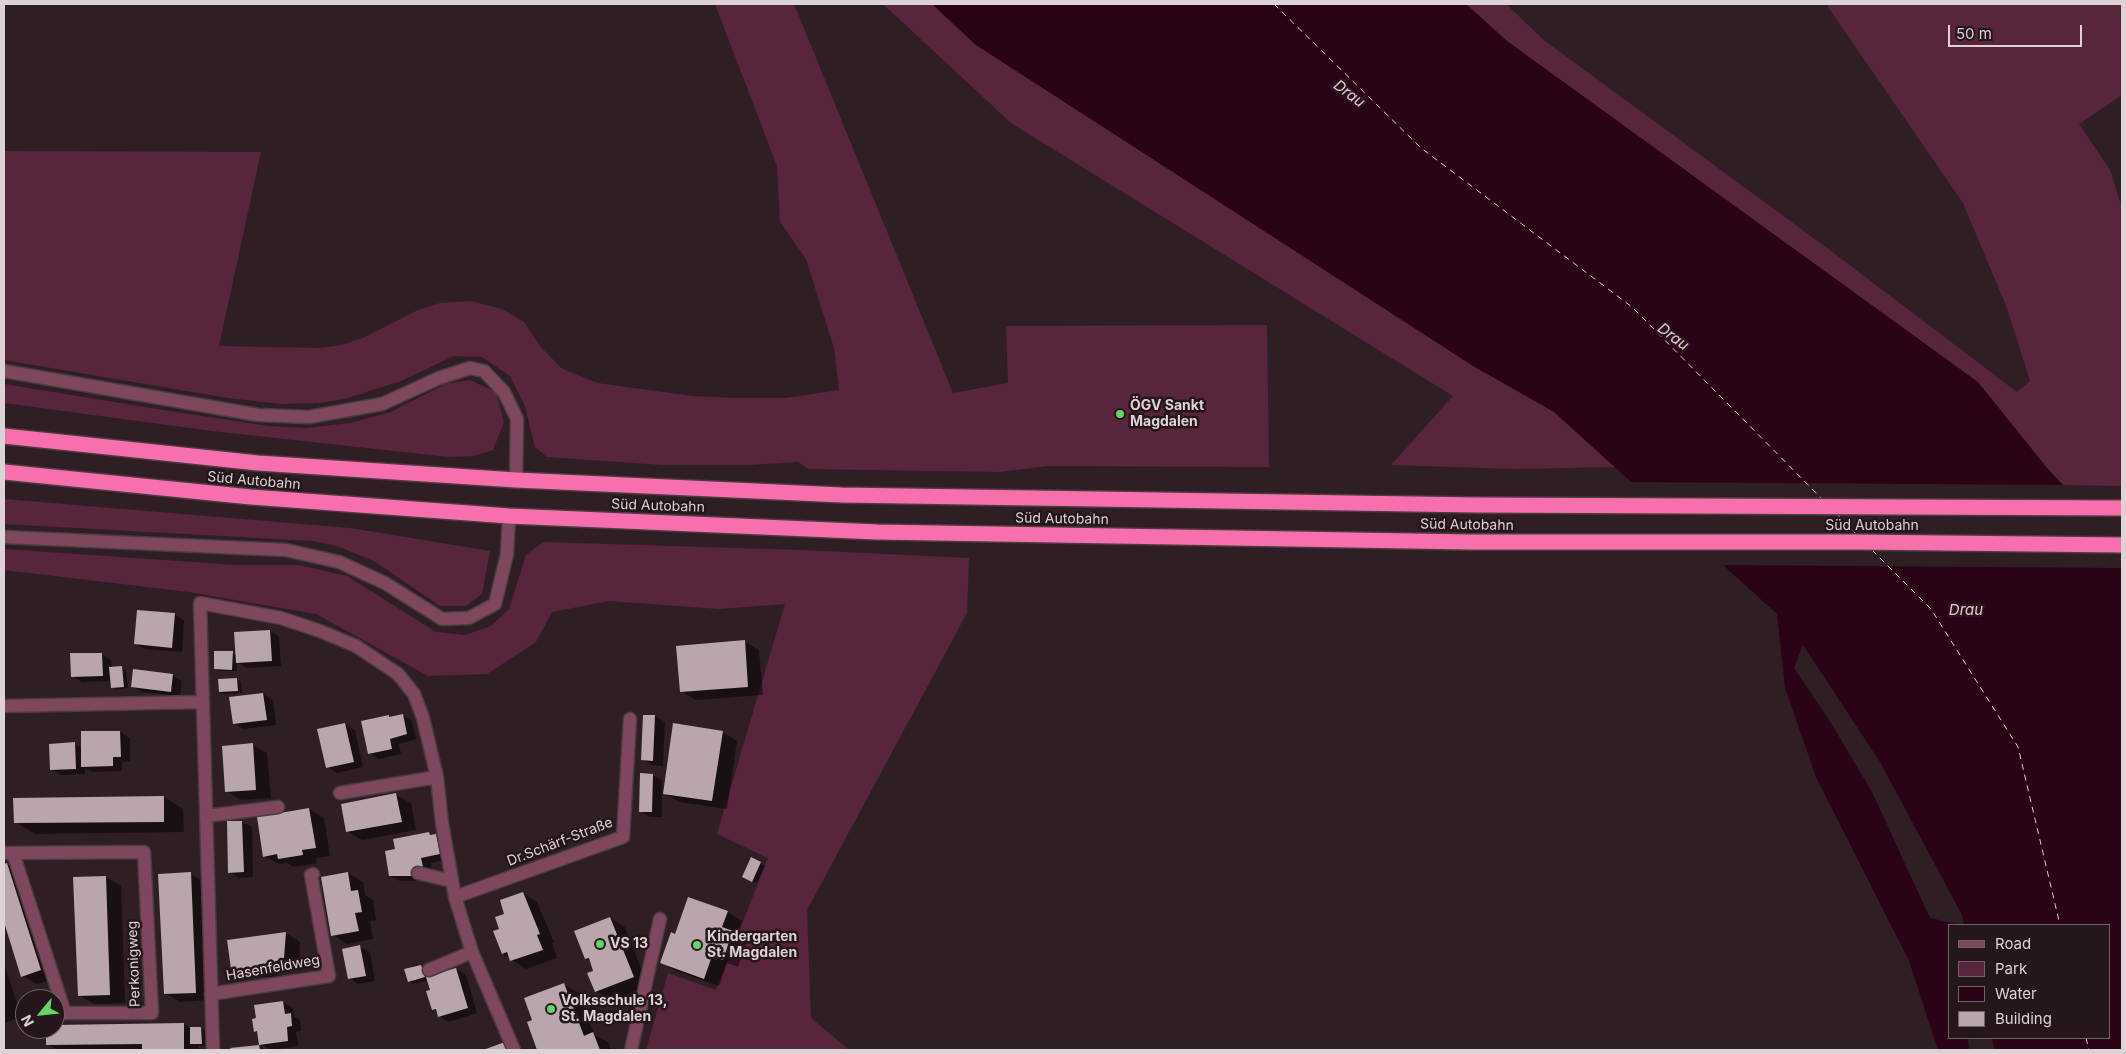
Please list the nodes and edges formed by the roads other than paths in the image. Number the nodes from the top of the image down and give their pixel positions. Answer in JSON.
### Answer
{"nodes":[{"id":1,"x":4,"y":371,"type":"edge"},
{"id":2,"x":4,"y":436,"type":"edge"},
{"id":3,"x":4,"y":472,"type":"edge"},
{"id":4,"x":516,"y":480,"type":"junction"},
{"id":5,"x":2122,"y":508,"type":"edge"},
{"id":6,"x":509,"y":516,"type":"junction"},
{"id":7,"x":4,"y":537,"type":"edge"},
{"id":8,"x":2122,"y":545,"type":"edge"},
{"id":9,"x":202,"y":702,"type":"junction"},
{"id":10,"x":4,"y":706,"type":"edge"},
{"id":11,"x":630,"y":719,"type":"dead end"},
{"id":12,"x":437,"y":777,"type":"junction"},
{"id":13,"x":340,"y":793,"type":"dead end"},
{"id":14,"x":278,"y":807,"type":"dead end"},
{"id":15,"x":206,"y":816,"type":"junction"},
{"id":16,"x":8,"y":853,"type":"edge"},
{"id":17,"x":418,"y":873,"type":"dead end"},
{"id":18,"x":313,"y":874,"type":"dead end"},
{"id":19,"x":452,"y":881,"type":"junction"},
{"id":20,"x":455,"y":897,"type":"junction"},
{"id":21,"x":660,"y":920,"type":"dead end"},
{"id":22,"x":472,"y":952,"type":"junction"},
{"id":23,"x":429,"y":970,"type":"dead end"},
{"id":24,"x":211,"y":994,"type":"junction"},
{"id":25,"x":213,"y":1050,"type":"edge"},
{"id":26,"x":514,"y":1050,"type":"edge"},
{"id":27,"x":631,"y":1050,"type":"edge"}],
"edges":[{"from":1,"to":4,"type":"street"},
{"from":2,"to":4,"type":"highway","name":"Süd Autobahn"},
{"from":3,"to":6,"type":"highway","name":"Süd Autobahn"},
{"from":4,"to":5,"type":"highway","name":"Süd Autobahn"},
{"from":6,"to":7,"type":"street"},
{"from":6,"to":8,"type":"highway","name":"Süd Autobahn"},
{"from":9,"to":10,"type":"street"},
{"from":9,"to":12,"type":"street","name":"Hasenfeldweg"},
{"from":9,"to":15,"type":"street","name":"Hasenfeldweg"},
{"from":11,"to":20,"type":"street","name":"Dr.Schärf-Straße"},
{"from":12,"to":13,"type":"street"},
{"from":12,"to":19,"type":"street"},
{"from":14,"to":15,"type":"street"},
{"from":15,"to":24,"type":"street","name":"Hasenfeldweg"},
{"from":16,"to":16,"type":"street","name":"Perkonigweg"},
{"from":17,"to":19,"type":"street"},
{"from":18,"to":24,"type":"street","name":"Hasenfeldweg"},
{"from":19,"to":20,"type":"street"},
{"from":20,"to":22,"type":"street"},
{"from":21,"to":27,"type":"street"},
{"from":22,"to":23,"type":"street"},
{"from":22,"to":26,"type":"street"},
{"from":24,"to":25,"type":"street","name":"Hasenfeldweg"}]}
